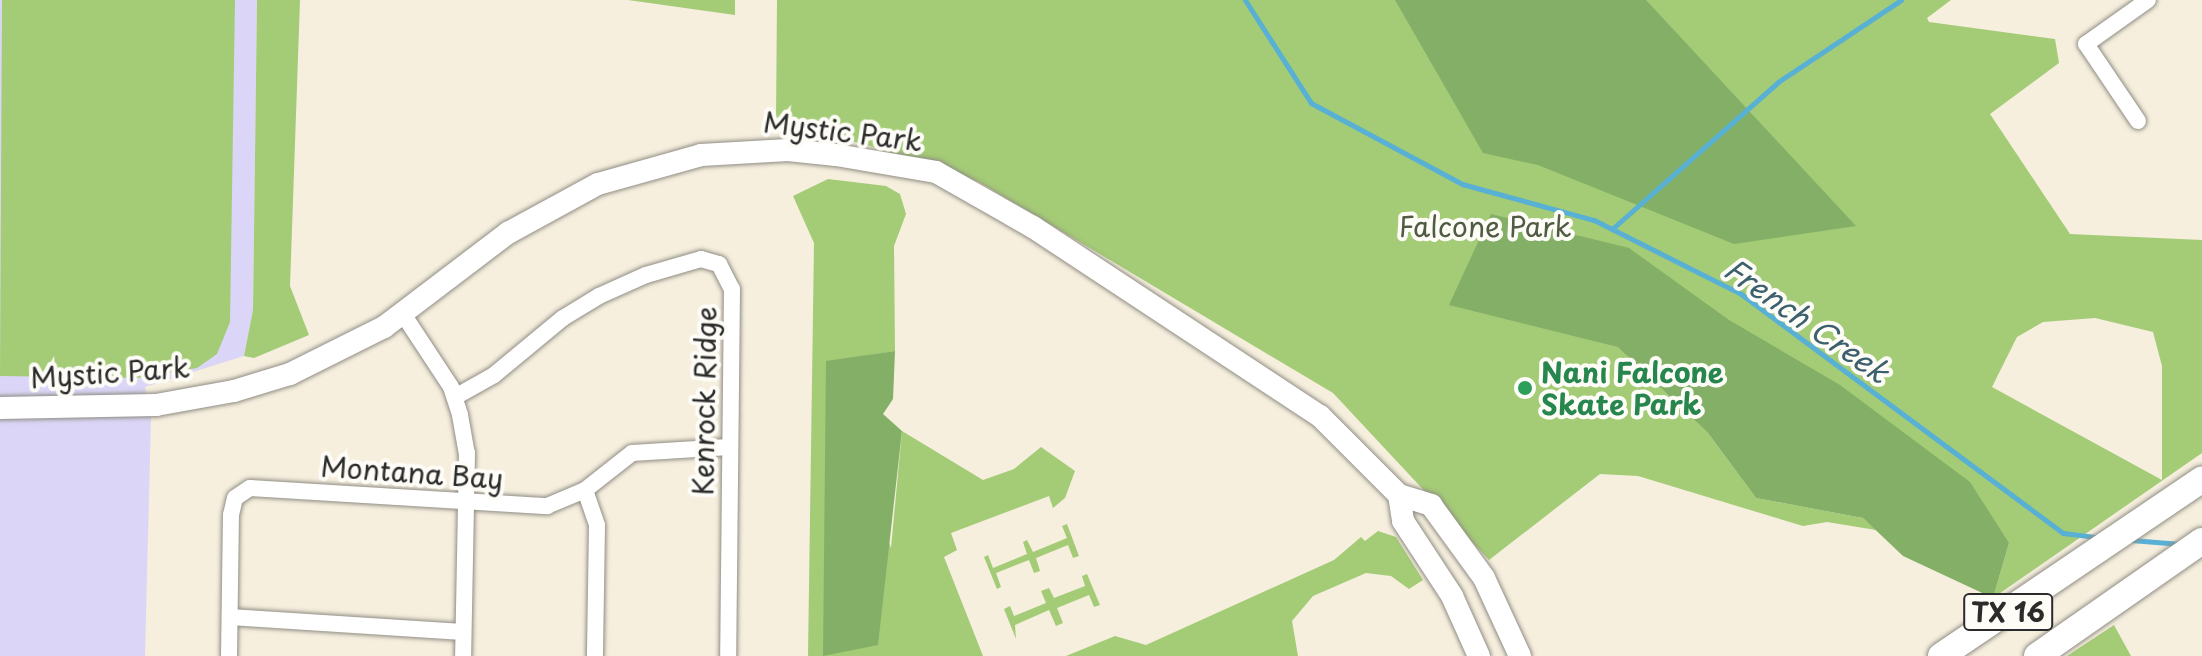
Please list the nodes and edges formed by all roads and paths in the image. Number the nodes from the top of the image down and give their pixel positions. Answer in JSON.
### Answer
{"nodes":[{"id":1,"x":2148,"y":0,"type":"edge"},
{"id":2,"x":2138,"y":121,"type":"dead end"},
{"id":3,"x":403,"y":314,"type":"junction"},
{"id":4,"x":455,"y":397,"type":"junction"},
{"id":5,"x":0,"y":408,"type":"edge"},
{"id":6,"x":729,"y":447,"type":"junction"},
{"id":7,"x":2202,"y":479,"type":"edge"},
{"id":8,"x":585,"y":490,"type":"junction"},
{"id":9,"x":1399,"y":495,"type":"junction"},
{"id":10,"x":466,"y":502,"type":"junction"},
{"id":11,"x":2202,"y":541,"type":"edge"},
{"id":12,"x":230,"y":617,"type":"junction"},
{"id":13,"x":463,"y":632,"type":"junction"},
{"id":14,"x":229,"y":656,"type":"edge"},
{"id":15,"x":463,"y":656,"type":"edge"},
{"id":16,"x":595,"y":656,"type":"edge"},
{"id":17,"x":728,"y":656,"type":"edge"},
{"id":18,"x":1479,"y":656,"type":"edge"},
{"id":19,"x":1520,"y":656,"type":"edge"},
{"id":20,"x":1941,"y":656,"type":"edge"},
{"id":21,"x":2037,"y":656,"type":"edge"}],
"edges":[{"from":1,"to":2,"type":"street"},
{"from":3,"to":4,"type":"street"},
{"from":3,"to":5,"type":"street","name":"Mystic Park"},
{"from":3,"to":9,"type":"street","name":"Mystic Park"},
{"from":4,"to":6,"type":"street","name":"Kenrock Ridge"},
{"from":4,"to":10,"type":"street"},
{"from":6,"to":8,"type":"street","name":"Montana Bay"},
{"from":6,"to":17,"type":"street","name":"Kenrock Ridge"},
{"from":7,"to":20,"type":"main road","number":"TX 16"},
{"from":8,"to":10,"type":"street","name":"Montana Bay"},
{"from":8,"to":16,"type":"street"},
{"from":9,"to":18,"type":"street","name":"Mystic Park"},
{"from":9,"to":19,"type":"street","name":"Mystic Park"},
{"from":10,"to":12,"type":"street","name":"Montana Bay"},
{"from":10,"to":13,"type":"street"},
{"from":11,"to":21,"type":"main road","number":"TX 16"},
{"from":12,"to":13,"type":"street"},
{"from":12,"to":14,"type":"street","name":"Montana Bay"},
{"from":13,"to":15,"type":"street"}]}
